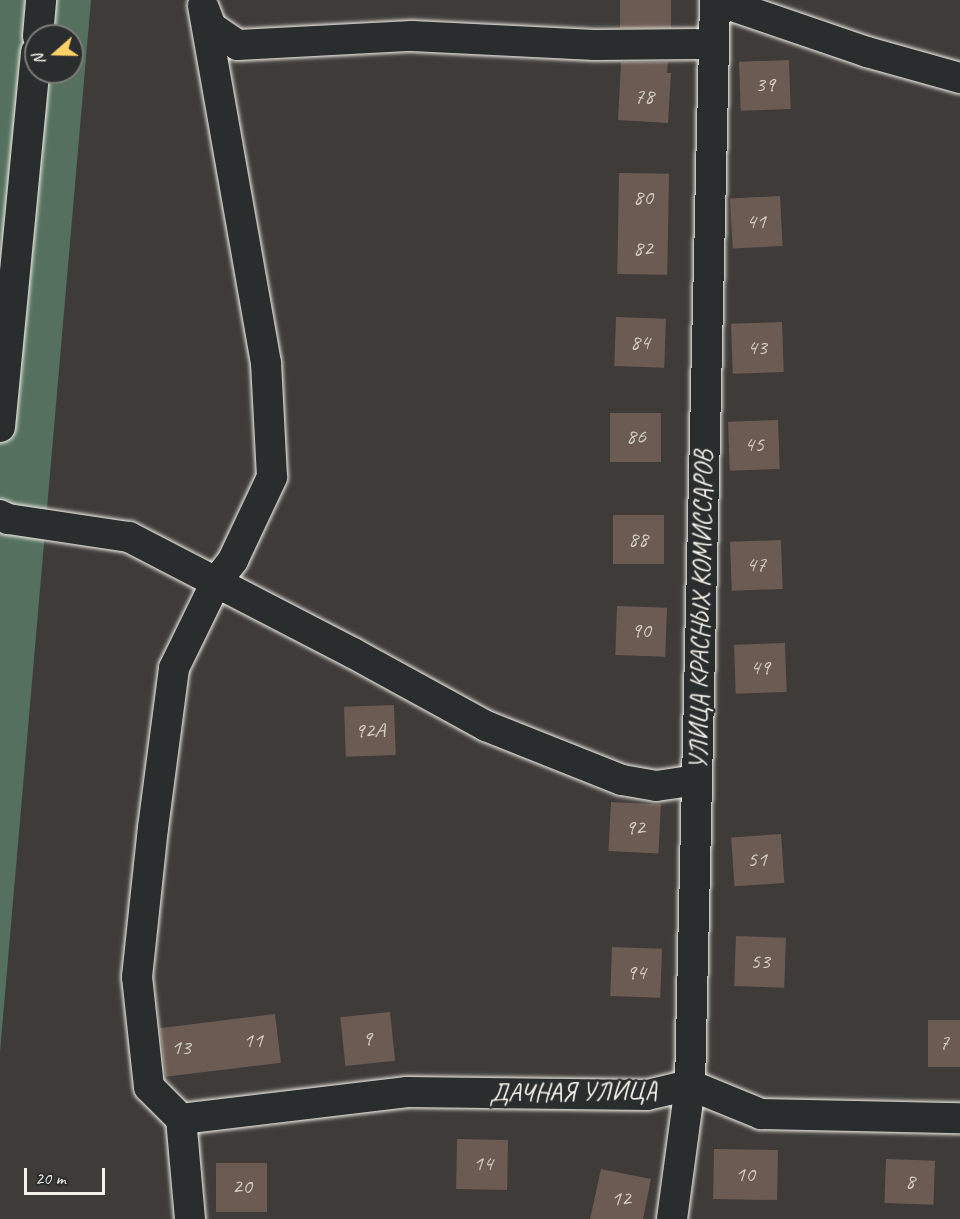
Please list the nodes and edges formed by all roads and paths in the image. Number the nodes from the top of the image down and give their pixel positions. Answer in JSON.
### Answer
{"nodes":[{"id":1,"x":41,"y":0,"type":"edge"},
{"id":2,"x":716,"y":0,"type":"edge"},
{"id":3,"x":202,"y":3,"type":"edge"},
{"id":4,"x":39,"y":24,"type":"edge"},
{"id":5,"x":714,"y":44,"type":"junction"},
{"id":6,"x":960,"y":78,"type":"edge"},
{"id":7,"x":33,"y":84,"type":"edge"},
{"id":8,"x":0,"y":427,"type":"edge"},
{"id":9,"x":4,"y":517,"type":"edge"},
{"id":10,"x":216,"y":582,"type":"junction"},
{"id":11,"x":698,"y":780,"type":"junction"},
{"id":12,"x":690,"y":1085,"type":"junction"},
{"id":13,"x":960,"y":1118,"type":"edge"},
{"id":14,"x":181,"y":1119,"type":"junction"},
{"id":15,"x":190,"y":1219,"type":"edge"},
{"id":16,"x":672,"y":1219,"type":"edge"}],
"edges":[{"from":1,"to":4,"type":"street"},
{"from":2,"to":5,"type":"street","name":"УЛИЦА КРАСНЫХ КОМИССАРОВ"},
{"from":2,"to":6,"type":"street"},
{"from":3,"to":5,"type":"street"},
{"from":3,"to":10,"type":"street"},
{"from":5,"to":11,"type":"street","name":"УЛИЦА КРАСНЫХ КОМИССАРОВ"},
{"from":7,"to":8,"type":"street"},
{"from":9,"to":10,"type":"street"},
{"from":10,"to":11,"type":"street"},
{"from":10,"to":14,"type":"street"},
{"from":11,"to":12,"type":"street","name":"УЛИЦА КРАСНЫХ КОМИССАРОВ"},
{"from":12,"to":13,"type":"street","name":"ДАЧНАЯ УЛИЦА"},
{"from":12,"to":14,"type":"street","name":"ДАЧНАЯ УЛИЦА"},
{"from":12,"to":16,"type":"street","name":"УЛИЦА КРАСНЫХ КОМИССАРОВ"},
{"from":14,"to":15,"type":"street"}]}
